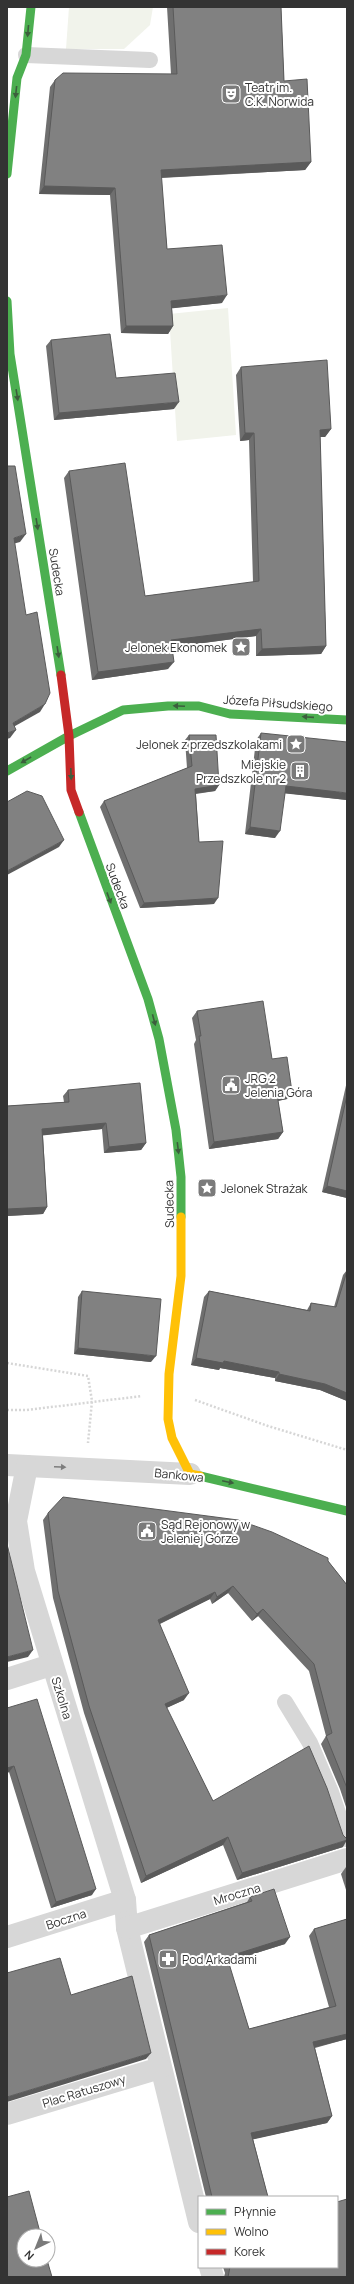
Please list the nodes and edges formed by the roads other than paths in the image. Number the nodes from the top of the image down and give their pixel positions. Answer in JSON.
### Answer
{"nodes":[{"id":1,"x":31,"y":7,"type":"edge"},
{"id":2,"x":26,"y":55,"type":"junction"},
{"id":3,"x":150,"y":60,"type":"dead end"},
{"id":4,"x":7,"y":174,"type":"edge"},
{"id":5,"x":7,"y":301,"type":"edge"},
{"id":6,"x":347,"y":720,"type":"edge"},
{"id":7,"x":69,"y":736,"type":"junction"},
{"id":8,"x":7,"y":771,"type":"edge"},
{"id":9,"x":17,"y":1465,"type":"edge"},
{"id":10,"x":190,"y":1474,"type":"junction"},
{"id":11,"x":347,"y":1511,"type":"edge"},
{"id":12,"x":52,"y":1665,"type":"junction"},
{"id":13,"x":7,"y":1679,"type":"edge"},
{"id":14,"x":285,"y":1702,"type":"dead end"},
{"id":15,"x":347,"y":1839,"type":"edge"},
{"id":16,"x":347,"y":1859,"type":"edge"},
{"id":17,"x":125,"y":1900,"type":"junction"},
{"id":18,"x":127,"y":1928,"type":"junction"},
{"id":19,"x":7,"y":1938,"type":"edge"},
{"id":20,"x":160,"y":2068,"type":"junction"},
{"id":21,"x":7,"y":2114,"type":"edge"},
{"id":22,"x":198,"y":2218,"type":"edge"}],
"edges":[{"from":1,"to":2,"type":"street","one_way":true},
{"from":2,"to":3,"type":"lane"},
{"from":2,"to":4,"type":"street","one_way":true},
{"from":5,"to":7,"type":"street","name":"Sudecka","one_way":true},
{"from":6,"to":7,"type":"street","name":"Józefa Piłsudskiego","one_way":true},
{"from":7,"to":8,"type":"street","name":"Józefa Piłsudskiego","one_way":true},
{"from":7,"to":10,"type":"street","name":"Sudecka","one_way":true},
{"from":9,"to":10,"type":"street","name":"Bankowa","one_way":true},
{"from":9,"to":12,"type":"street","name":"Szkolna"},
{"from":10,"to":11,"type":"street","name":"Bankowa","one_way":true},
{"from":12,"to":13,"type":"street"},
{"from":12,"to":17,"type":"street","name":"Szkolna"},
{"from":14,"to":15,"type":"lane"},
{"from":16,"to":18,"type":"street","name":"Mroczna"},
{"from":17,"to":18,"type":"street","name":"Szkolna"},
{"from":17,"to":19,"type":"street","name":"Boczna"},
{"from":18,"to":20,"type":"street"},
{"from":20,"to":21,"type":"street","name":"Plac Ratuszowy"},
{"from":20,"to":22,"type":"street"}]}
